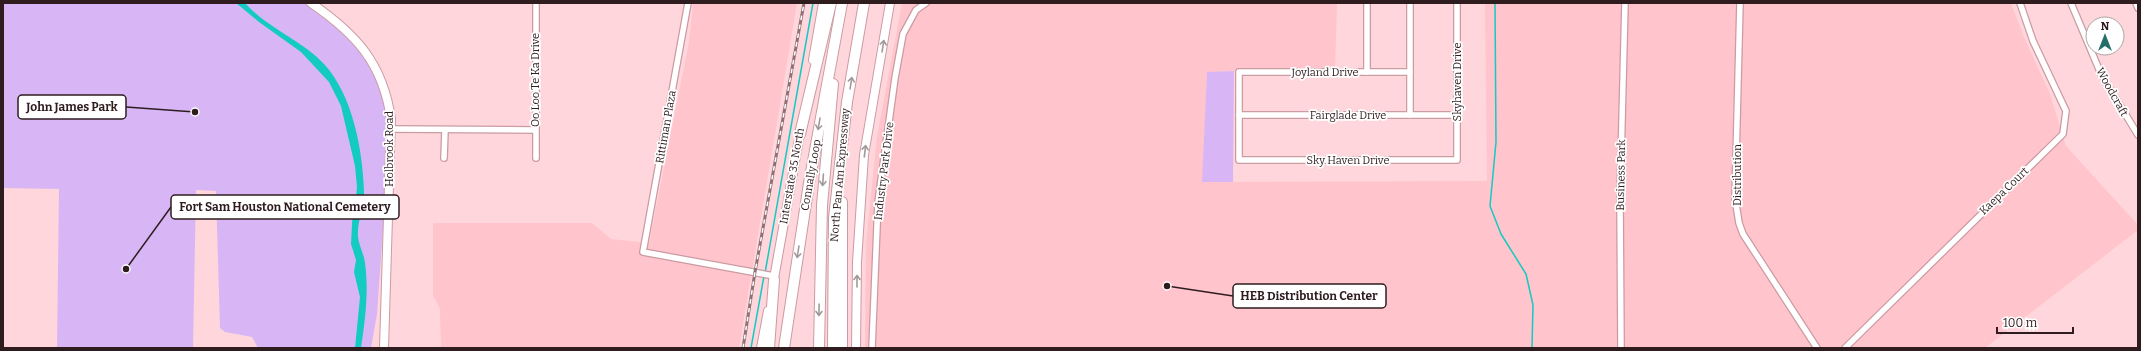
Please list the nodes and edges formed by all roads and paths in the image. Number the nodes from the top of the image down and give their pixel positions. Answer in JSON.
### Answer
{"nodes":[{"id":1,"x":314,"y":3,"type":"edge"},
{"id":2,"x":536,"y":3,"type":"edge"},
{"id":3,"x":688,"y":3,"type":"edge"},
{"id":4,"x":823,"y":3,"type":"edge"},
{"id":5,"x":831,"y":3,"type":"edge"},
{"id":6,"x":842,"y":3,"type":"edge"},
{"id":7,"x":847,"y":3,"type":"edge"},
{"id":8,"x":864,"y":3,"type":"edge"},
{"id":9,"x":890,"y":3,"type":"edge"},
{"id":10,"x":926,"y":3,"type":"edge"},
{"id":11,"x":1367,"y":3,"type":"edge"},
{"id":12,"x":1410,"y":3,"type":"edge"},
{"id":13,"x":1457,"y":3,"type":"edge"},
{"id":14,"x":1625,"y":3,"type":"edge"},
{"id":15,"x":1740,"y":3,"type":"edge"},
{"id":16,"x":2020,"y":3,"type":"edge"},
{"id":17,"x":2072,"y":3,"type":"edge"},
{"id":18,"x":2136,"y":3,"type":"edge"},
{"id":19,"x":2138,"y":8,"type":"edge"},
{"id":20,"x":1367,"y":72,"type":"junction"},
{"id":21,"x":1410,"y":72,"type":"junction"},
{"id":22,"x":1239,"y":115,"type":"junction"},
{"id":23,"x":1410,"y":115,"type":"junction"},
{"id":24,"x":1457,"y":115,"type":"junction"},
{"id":25,"x":390,"y":129,"type":"junction"},
{"id":26,"x":444,"y":130,"type":"junction"},
{"id":27,"x":535,"y":130,"type":"junction"},
{"id":28,"x":800,"y":134,"type":"junction"},
{"id":29,"x":2138,"y":134,"type":"edge"},
{"id":30,"x":844,"y":136,"type":"junction"},
{"id":31,"x":444,"y":158,"type":"dead end"},
{"id":32,"x":536,"y":158,"type":"dead end"},
{"id":33,"x":1457,"y":160,"type":"joint"},
{"id":34,"x":769,"y":276,"type":"junction"},
{"id":35,"x":384,"y":348,"type":"edge"},
{"id":36,"x":761,"y":348,"type":"edge"},
{"id":37,"x":769,"y":348,"type":"edge"},
{"id":38,"x":784,"y":348,"type":"edge"},
{"id":39,"x":819,"y":348,"type":"edge"},
{"id":40,"x":833,"y":348,"type":"edge"},
{"id":41,"x":842,"y":348,"type":"edge"},
{"id":42,"x":856,"y":348,"type":"edge"},
{"id":43,"x":872,"y":348,"type":"edge"},
{"id":44,"x":1621,"y":348,"type":"edge"},
{"id":45,"x":1817,"y":348,"type":"edge"},
{"id":46,"x":1845,"y":348,"type":"edge"}],
"edges":[{"from":1,"to":25,"type":"main road","name":"Holbrook Road"},
{"from":2,"to":27,"type":"street","name":"Oo Loo Te Ka Drive"},
{"from":3,"to":34,"type":"street","name":"Rittiman Plaza"},
{"from":4,"to":28,"type":"main road","name":"Interstate 35 North"},
{"from":5,"to":28,"type":"highway"},
{"from":6,"to":38,"type":"highway","name":"Connally Loop","one_way":true},
{"from":7,"to":39,"type":"highway","name":"North Pan Am Expressway","one_way":true},
{"from":30,"to":8,"type":"highway","name":"North Pan Am Expressway","one_way":true},
{"from":42,"to":9,"type":"main road","one_way":true},
{"from":10,"to":43,"type":"street","name":"Industry Park Drive"},
{"from":11,"to":20,"type":"street"},
{"from":12,"to":21,"type":"street"},
{"from":13,"to":24,"type":"street","name":"Skyhaven Drive"},
{"from":14,"to":44,"type":"street","name":"Business Park"},
{"from":15,"to":45,"type":"street","name":"Distribution"},
{"from":16,"to":46,"type":"street","name":"Kaepa Court"},
{"from":17,"to":29,"type":"street","name":"Woodcraft"},
{"from":18,"to":19,"type":"street"},
{"from":20,"to":21,"type":"street","name":"Joyland Drive"},
{"from":20,"to":22,"type":"street","name":"Joyland Drive"},
{"from":21,"to":23,"type":"street"},
{"from":22,"to":23,"type":"street","name":"Fairglade Drive"},
{"from":22,"to":33,"type":"street","name":"Sky Haven Drive"},
{"from":23,"to":24,"type":"street","name":"Fairglade Drive"},
{"from":24,"to":33,"type":"street","name":"Skyhaven Drive"},
{"from":25,"to":26,"type":"street"},
{"from":25,"to":35,"type":"main road","name":"Holbrook Road"},
{"from":26,"to":27,"type":"street"},
{"from":26,"to":31,"type":"street"},
{"from":27,"to":32,"type":"street","name":"Oo Loo Te Ka Drive"},
{"from":28,"to":34,"type":"main road","name":"Interstate 35 North"},
{"from":30,"to":40,"type":"highway","name":"North Pan Am Expressway"},
{"from":30,"to":41,"type":"highway"},
{"from":34,"to":36,"type":"main road","name":"Interstate 35 North"},
{"from":34,"to":37,"type":"highway"}]}
